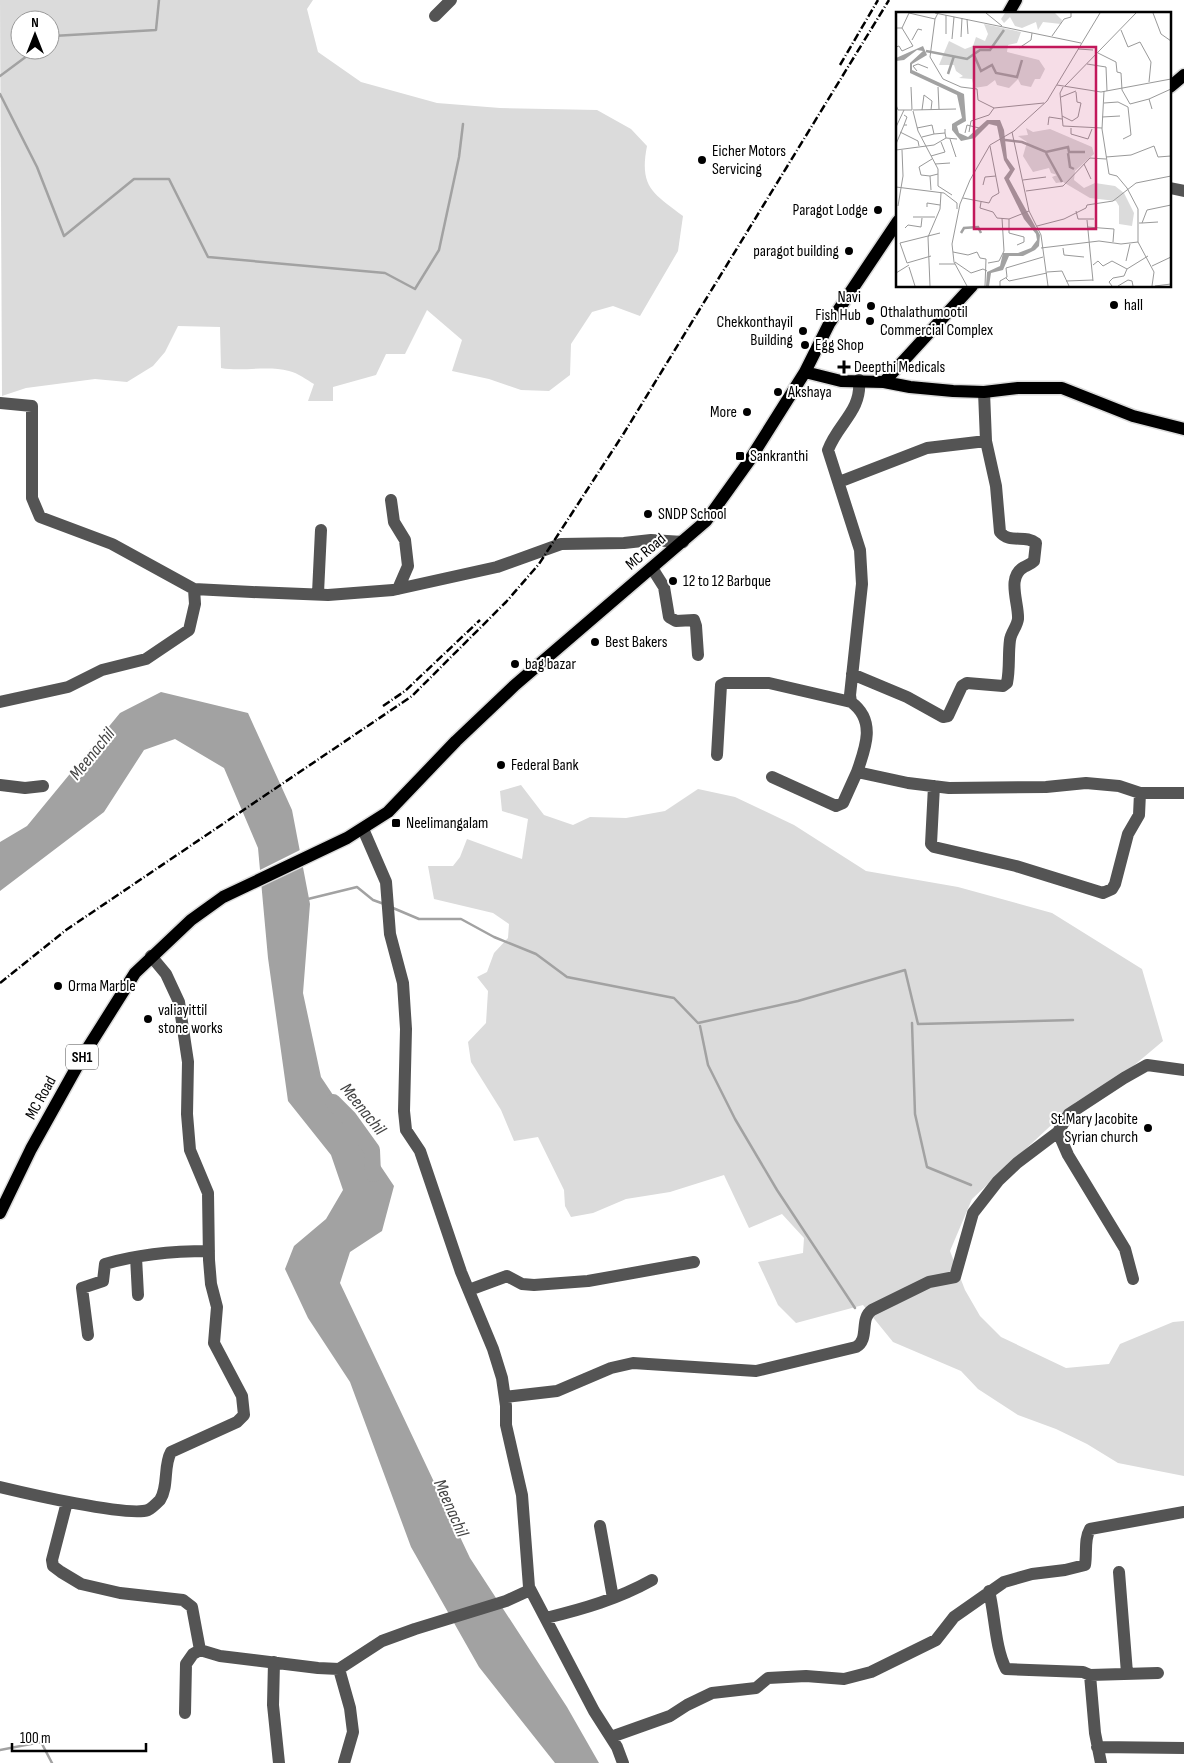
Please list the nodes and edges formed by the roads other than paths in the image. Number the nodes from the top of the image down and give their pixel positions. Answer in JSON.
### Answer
{"nodes":[{"id":1,"x":451,"y":0,"type":"edge"},
{"id":2,"x":435,"y":16,"type":"dead end"},
{"id":3,"x":1184,"y":75,"type":"edge"},
{"id":4,"x":1172,"y":84,"type":"edge"},
{"id":5,"x":896,"y":224,"type":"edge"},
{"id":6,"x":970,"y":288,"type":"edge"},
{"id":7,"x":805,"y":372,"type":"junction"},
{"id":8,"x":858,"y":380,"type":"junction"},
{"id":9,"x":884,"y":382,"type":"junction"},
{"id":10,"x":984,"y":392,"type":"junction"},
{"id":11,"x":0,"y":403,"type":"edge"},
{"id":12,"x":1184,"y":429,"type":"edge"},
{"id":13,"x":986,"y":441,"type":"junction"},
{"id":14,"x":839,"y":482,"type":"junction"},
{"id":15,"x":392,"y":500,"type":"dead end"},
{"id":16,"x":321,"y":530,"type":"dead end"},
{"id":17,"x":683,"y":542,"type":"junction"},
{"id":18,"x":652,"y":568,"type":"junction"},
{"id":19,"x":194,"y":589,"type":"junction"},
{"id":20,"x":398,"y":589,"type":"junction"},
{"id":21,"x":318,"y":593,"type":"junction"},
{"id":22,"x":698,"y":655,"type":"dead end"},
{"id":23,"x":852,"y":674,"type":"junction"},
{"id":24,"x":0,"y":702,"type":"edge"},
{"id":25,"x":850,"y":702,"type":"junction"},
{"id":26,"x":717,"y":755,"type":"dead end"},
{"id":27,"x":857,"y":772,"type":"junction"},
{"id":28,"x":772,"y":776,"type":"dead end"},
{"id":29,"x":0,"y":785,"type":"edge"},
{"id":30,"x":43,"y":786,"type":"dead end"},
{"id":31,"x":934,"y":786,"type":"junction"},
{"id":32,"x":1184,"y":793,"type":"edge"},
{"id":33,"x":1140,"y":794,"type":"junction"},
{"id":34,"x":363,"y":829,"type":"junction"},
{"id":35,"x":151,"y":956,"type":"junction"},
{"id":36,"x":1184,"y":1070,"type":"edge"},
{"id":37,"x":1058,"y":1132,"type":"junction"},
{"id":38,"x":0,"y":1213,"type":"edge"},
{"id":39,"x":209,"y":1251,"type":"junction"},
{"id":40,"x":136,"y":1257,"type":"junction"},
{"id":41,"x":694,"y":1262,"type":"dead end"},
{"id":42,"x":1133,"y":1279,"type":"dead end"},
{"id":43,"x":469,"y":1290,"type":"junction"},
{"id":44,"x":138,"y":1295,"type":"dead end"},
{"id":45,"x":88,"y":1335,"type":"dead end"},
{"id":46,"x":505,"y":1397,"type":"junction"},
{"id":47,"x":0,"y":1487,"type":"edge"},
{"id":48,"x":67,"y":1502,"type":"junction"},
{"id":49,"x":1184,"y":1512,"type":"edge"},
{"id":50,"x":600,"y":1526,"type":"dead end"},
{"id":51,"x":1118,"y":1572,"type":"dead end"},
{"id":52,"x":652,"y":1580,"type":"dead end"},
{"id":53,"x":530,"y":1590,"type":"junction"},
{"id":54,"x":989,"y":1592,"type":"junction"},
{"id":55,"x":613,"y":1598,"type":"junction"},
{"id":56,"x":546,"y":1618,"type":"junction"},
{"id":57,"x":200,"y":1650,"type":"junction"},
{"id":58,"x":274,"y":1662,"type":"junction"},
{"id":59,"x":339,"y":1669,"type":"junction"},
{"id":60,"x":1126,"y":1673,"type":"junction"},
{"id":61,"x":1158,"y":1673,"type":"dead end"},
{"id":62,"x":1090,"y":1675,"type":"junction"},
{"id":63,"x":185,"y":1713,"type":"dead end"},
{"id":64,"x":611,"y":1737,"type":"junction"},
{"id":65,"x":1097,"y":1747,"type":"junction"},
{"id":66,"x":1184,"y":1748,"type":"edge"},
{"id":67,"x":279,"y":1763,"type":"edge"},
{"id":68,"x":344,"y":1763,"type":"edge"},
{"id":69,"x":623,"y":1763,"type":"edge"},
{"id":70,"x":1101,"y":1763,"type":"edge"}],
"edges":[{"from":1,"to":2,"type":"street"},
{"from":3,"to":4,"type":"main road"},
{"from":5,"to":7,"type":"main road","name":"MC Road","number":"SH1"},
{"from":6,"to":9,"type":"main road"},
{"from":7,"to":8,"type":"main road"},
{"from":7,"to":17,"type":"main road","name":"MC Road","number":"SH1"},
{"from":8,"to":9,"type":"main road"},
{"from":8,"to":14,"type":"street"},
{"from":9,"to":10,"type":"main road"},
{"from":10,"to":12,"type":"main road"},
{"from":10,"to":13,"type":"street"},
{"from":11,"to":19,"type":"street"},
{"from":13,"to":14,"type":"street"},
{"from":13,"to":23,"type":"street"},
{"from":14,"to":23,"type":"street"},
{"from":15,"to":20,"type":"street"},
{"from":16,"to":21,"type":"street"},
{"from":17,"to":18,"type":"main road","name":"MC Road","number":"SH1"},
{"from":17,"to":20,"type":"street"},
{"from":18,"to":22,"type":"street"},
{"from":18,"to":34,"type":"main road","name":"MC Road","number":"SH1"},
{"from":19,"to":21,"type":"street"},
{"from":19,"to":24,"type":"street"},
{"from":20,"to":21,"type":"street"},
{"from":23,"to":25,"type":"street"},
{"from":25,"to":26,"type":"street"},
{"from":25,"to":27,"type":"street"},
{"from":27,"to":28,"type":"street"},
{"from":27,"to":31,"type":"street"},
{"from":29,"to":30,"type":"street"},
{"from":31,"to":33,"type":"street"},
{"from":31,"to":33,"type":"street"},
{"from":32,"to":33,"type":"street"},
{"from":34,"to":35,"type":"main road","name":"MC Road","number":"SH1"},
{"from":34,"to":43,"type":"street"},
{"from":35,"to":38,"type":"main road","name":"MC Road","number":"SH1"},
{"from":35,"to":39,"type":"street"},
{"from":36,"to":37,"type":"street"},
{"from":37,"to":42,"type":"street"},
{"from":37,"to":46,"type":"street"},
{"from":39,"to":40,"type":"street"},
{"from":39,"to":48,"type":"street"},
{"from":40,"to":44,"type":"street"},
{"from":40,"to":45,"type":"street"},
{"from":41,"to":43,"type":"street"},
{"from":43,"to":46,"type":"street"},
{"from":46,"to":53,"type":"street"},
{"from":47,"to":48,"type":"street"},
{"from":48,"to":57,"type":"street"},
{"from":49,"to":54,"type":"street"},
{"from":50,"to":55,"type":"street"},
{"from":51,"to":60,"type":"street"},
{"from":52,"to":55,"type":"street"},
{"from":53,"to":56,"type":"street"},
{"from":53,"to":59,"type":"street"},
{"from":54,"to":62,"type":"street"},
{"from":54,"to":64,"type":"street"},
{"from":55,"to":56,"type":"street"},
{"from":56,"to":64,"type":"street"},
{"from":57,"to":58,"type":"street"},
{"from":57,"to":63,"type":"street"},
{"from":58,"to":59,"type":"street"},
{"from":58,"to":67,"type":"street"},
{"from":59,"to":68,"type":"street"},
{"from":60,"to":61,"type":"street"},
{"from":60,"to":62,"type":"street"},
{"from":62,"to":65,"type":"street"},
{"from":64,"to":69,"type":"street"},
{"from":65,"to":66,"type":"street"},
{"from":65,"to":70,"type":"street"}]}
